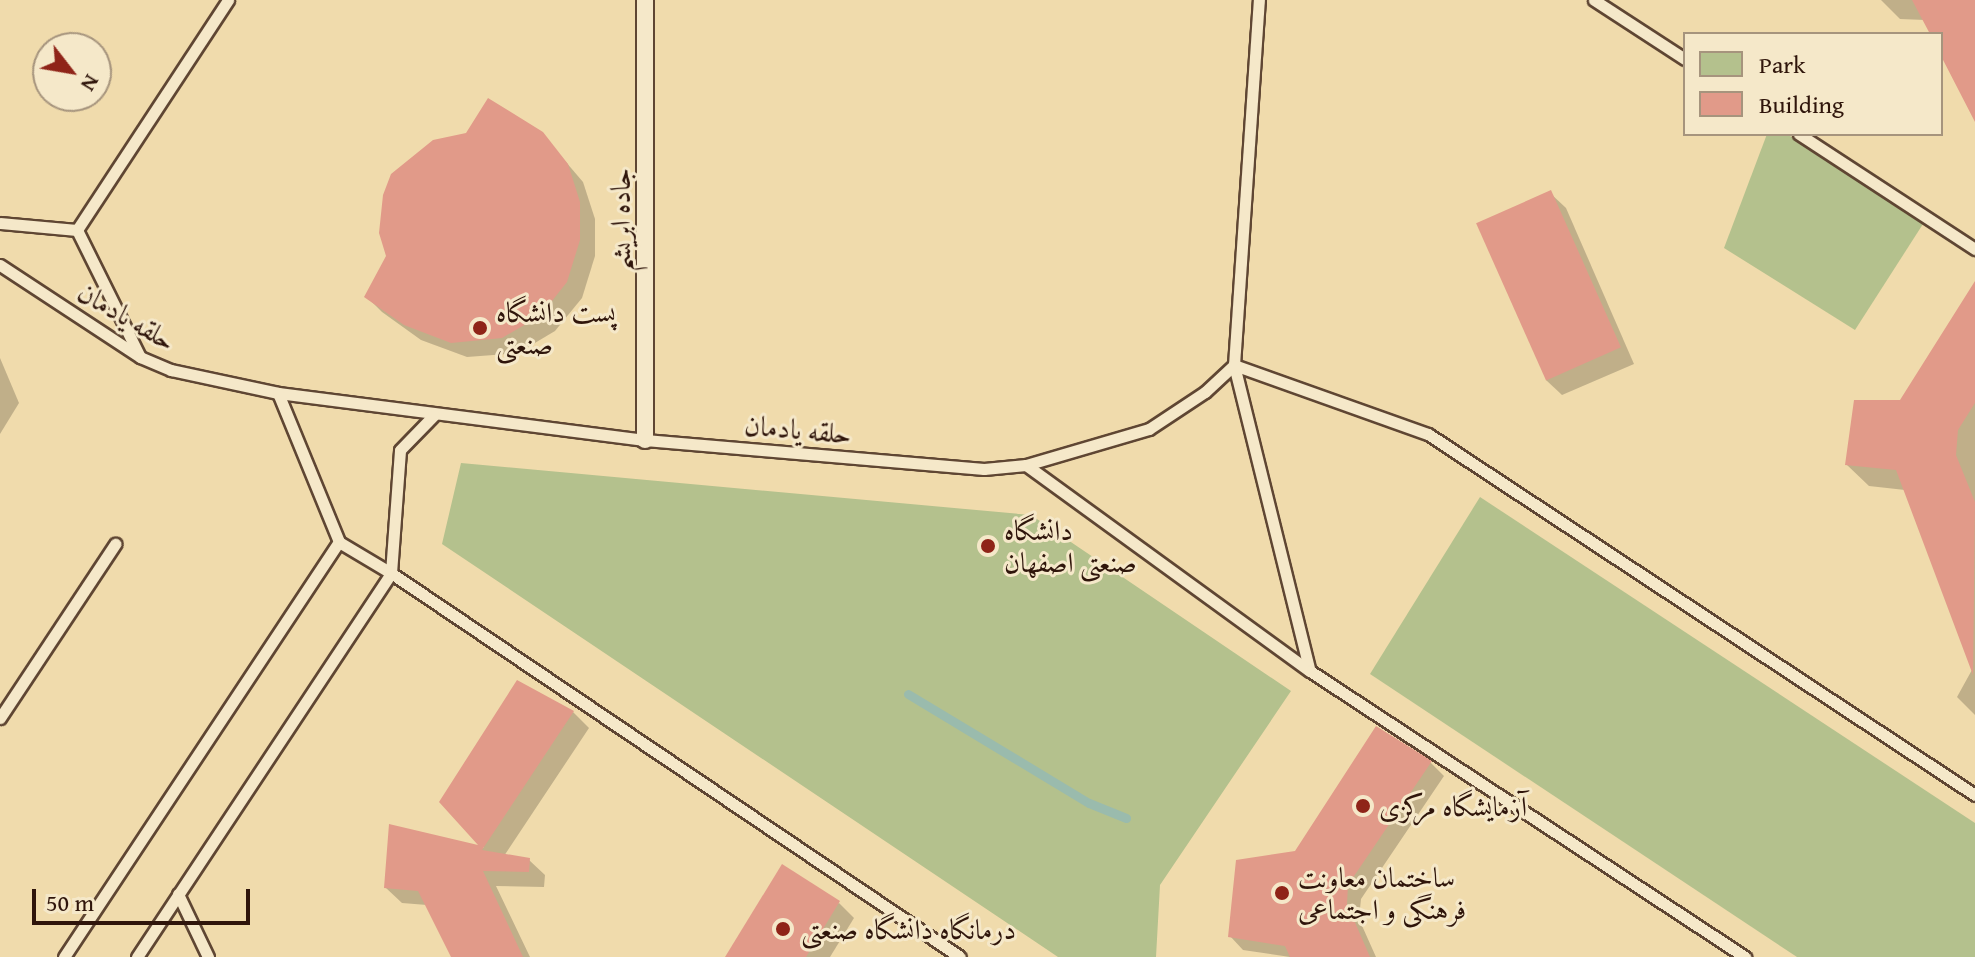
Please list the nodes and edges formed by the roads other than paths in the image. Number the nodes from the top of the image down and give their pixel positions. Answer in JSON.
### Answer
{"nodes":[{"id":1,"x":228,"y":0,"type":"edge"},
{"id":2,"x":645,"y":0,"type":"edge"},
{"id":3,"x":1259,"y":0,"type":"edge"},
{"id":4,"x":1594,"y":0,"type":"edge"},
{"id":5,"x":1683,"y":58,"type":"edge"},
{"id":6,"x":1802,"y":136,"type":"edge"},
{"id":7,"x":0,"y":223,"type":"edge"},
{"id":8,"x":77,"y":230,"type":"junction"},
{"id":9,"x":1975,"y":249,"type":"edge"},
{"id":10,"x":0,"y":265,"type":"edge"},
{"id":11,"x":140,"y":357,"type":"junction"},
{"id":12,"x":1234,"y":365,"type":"junction"},
{"id":13,"x":278,"y":393,"type":"junction"},
{"id":14,"x":434,"y":415,"type":"junction"},
{"id":15,"x":645,"y":440,"type":"junction"},
{"id":16,"x":1026,"y":465,"type":"junction"},
{"id":17,"x":339,"y":542,"type":"junction"},
{"id":18,"x":115,"y":544,"type":"dead end"},
{"id":19,"x":391,"y":573,"type":"junction"},
{"id":20,"x":1310,"y":671,"type":"junction"},
{"id":21,"x":0,"y":718,"type":"edge"},
{"id":22,"x":1975,"y":795,"type":"edge"},
{"id":23,"x":178,"y":894,"type":"junction"},
{"id":24,"x":64,"y":957,"type":"edge"},
{"id":25,"x":137,"y":957,"type":"edge"},
{"id":26,"x":208,"y":957,"type":"edge"},
{"id":27,"x":960,"y":957,"type":"edge"},
{"id":28,"x":1745,"y":957,"type":"edge"}],
"edges":[{"from":1,"to":8,"type":"lane"},
{"from":2,"to":15,"type":"street","name":"جاده ابریشم"},
{"from":3,"to":12,"type":"lane"},
{"from":4,"to":5,"type":"lane"},
{"from":6,"to":9,"type":"lane"},
{"from":7,"to":8,"type":"lane"},
{"from":8,"to":11,"type":"lane"},
{"from":10,"to":11,"type":"lane","name":"حلقه یادمان"},
{"from":11,"to":13,"type":"lane","name":"حلقه یادمان"},
{"from":12,"to":16,"type":"lane","name":"حلقه یادمان"},
{"from":12,"to":20,"type":"lane"},
{"from":12,"to":22,"type":"lane"},
{"from":13,"to":14,"type":"lane","name":"حلقه یادمان"},
{"from":13,"to":17,"type":"lane"},
{"from":14,"to":15,"type":"lane","name":"حلقه یادمان"},
{"from":14,"to":19,"type":"lane"},
{"from":15,"to":16,"type":"lane","name":"حلقه یادمان"},
{"from":16,"to":20,"type":"lane"},
{"from":17,"to":19,"type":"lane"},
{"from":17,"to":24,"type":"lane"},
{"from":18,"to":21,"type":"lane"},
{"from":19,"to":23,"type":"lane"},
{"from":19,"to":27,"type":"lane"},
{"from":20,"to":28,"type":"lane"},
{"from":23,"to":25,"type":"lane"},
{"from":23,"to":26,"type":"lane"}]}
